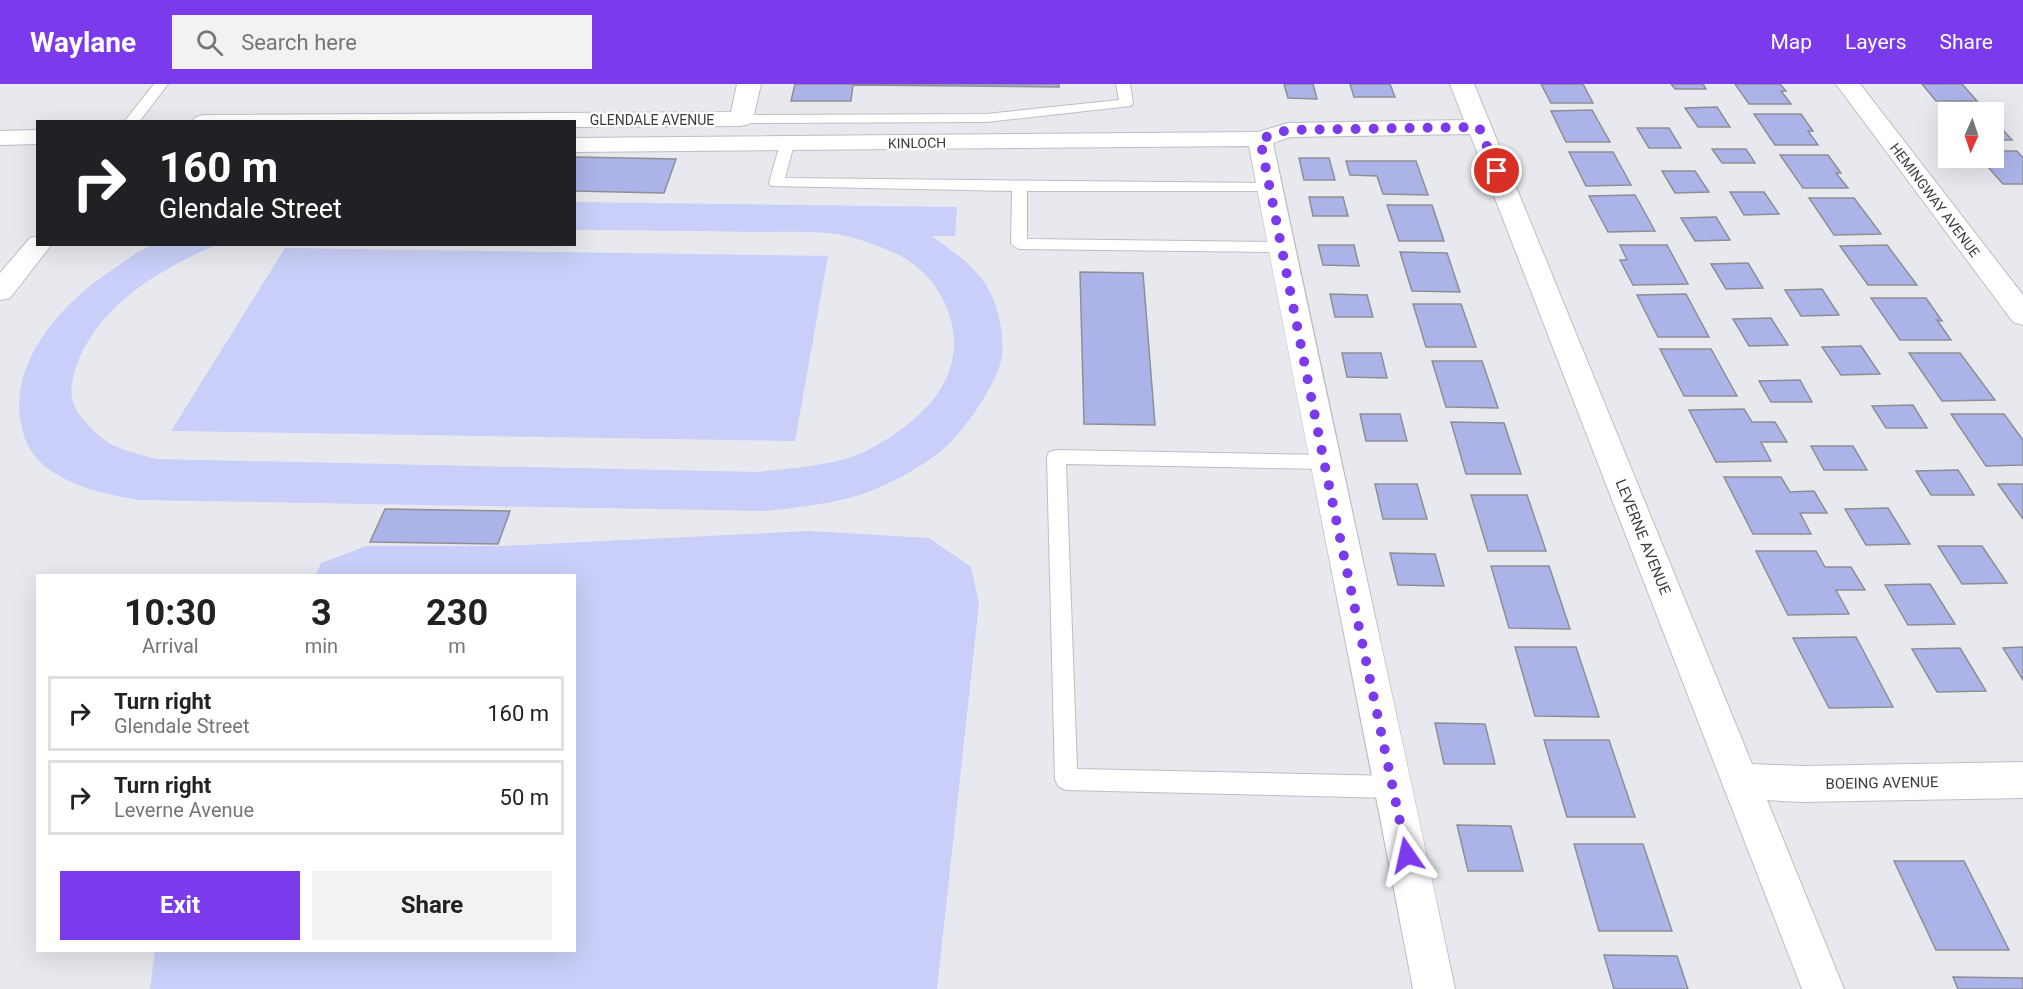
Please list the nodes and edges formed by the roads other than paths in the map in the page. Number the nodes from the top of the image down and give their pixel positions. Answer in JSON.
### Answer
{"nodes":[{"id":1,"x":161,"y":84,"type":"edge"},
{"id":2,"x":749,"y":84,"type":"edge"},
{"id":3,"x":1123,"y":84,"type":"edge"},
{"id":4,"x":1462,"y":84,"type":"edge"},
{"id":5,"x":1848,"y":84,"type":"edge"},
{"id":6,"x":741,"y":119,"type":"junction"},
{"id":7,"x":133,"y":120,"type":"edge"},
{"id":8,"x":562,"y":120,"type":"edge"},
{"id":9,"x":1479,"y":127,"type":"junction"},
{"id":10,"x":0,"y":138,"type":"edge"},
{"id":11,"x":36,"y":138,"type":"edge"},
{"id":12,"x":1260,"y":139,"type":"junction"},
{"id":13,"x":787,"y":144,"type":"junction"},
{"id":14,"x":576,"y":145,"type":"edge"},
{"id":15,"x":1020,"y":186,"type":"junction"},
{"id":16,"x":1269,"y":188,"type":"junction"},
{"id":17,"x":37,"y":246,"type":"edge"},
{"id":18,"x":1281,"y":246,"type":"junction"},
{"id":19,"x":0,"y":291,"type":"edge"},
{"id":20,"x":2023,"y":315,"type":"edge"},
{"id":21,"x":1324,"y":462,"type":"junction"},
{"id":22,"x":2023,"y":780,"type":"edge"},
{"id":23,"x":1740,"y":781,"type":"junction"},
{"id":24,"x":1394,"y":787,"type":"junction"},
{"id":25,"x":1434,"y":989,"type":"edge"},
{"id":26,"x":1823,"y":989,"type":"edge"}],
"edges":[{"from":1,"to":7,"type":"lane"},
{"from":2,"to":6,"type":"street"},
{"from":3,"to":6,"type":"lane"},
{"from":4,"to":9,"type":"street","name":"LEVERNE AVENUE"},
{"from":5,"to":20,"type":"street","name":"HEMINGWAY AVENUE"},
{"from":6,"to":8,"type":"street","name":"GLENDALE AVENUE"},
{"from":9,"to":12,"type":"street","name":"KINLOCH"},
{"from":9,"to":23,"type":"street","name":"LEVERNE AVENUE"},
{"from":10,"to":11,"type":"street"},
{"from":12,"to":13,"type":"street","name":"KINLOCH"},
{"from":12,"to":16,"type":"street"},
{"from":13,"to":14,"type":"street","name":"KINLOCH"},
{"from":13,"to":15,"type":"lane"},
{"from":15,"to":16,"type":"lane"},
{"from":15,"to":18,"type":"lane"},
{"from":16,"to":18,"type":"street"},
{"from":17,"to":19,"type":"street"},
{"from":18,"to":21,"type":"street"},
{"from":21,"to":24,"type":"street"},
{"from":21,"to":24,"type":"lane"},
{"from":22,"to":23,"type":"street","name":"BOEING AVENUE"},
{"from":23,"to":26,"type":"street","name":"LEVERNE AVENUE"},
{"from":24,"to":25,"type":"street"}]}
